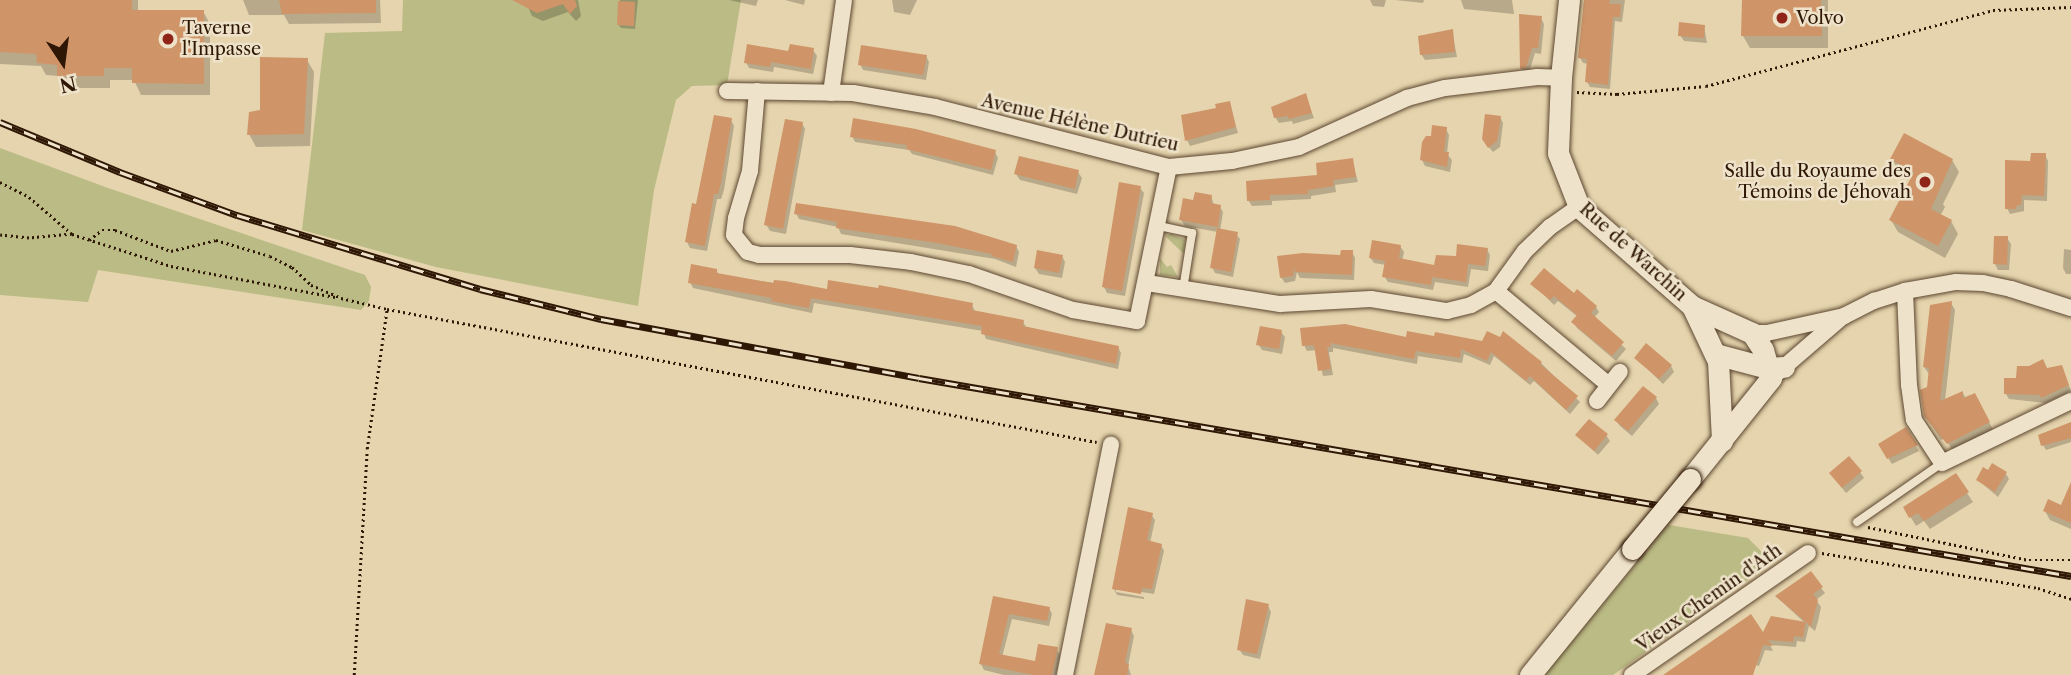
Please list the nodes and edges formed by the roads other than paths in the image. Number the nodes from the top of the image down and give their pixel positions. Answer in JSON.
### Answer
{"nodes":[{"id":1,"x":844,"y":0,"type":"edge"},
{"id":2,"x":1569,"y":0,"type":"edge"},
{"id":3,"x":1561,"y":84,"type":"junction"},
{"id":4,"x":727,"y":91,"type":"dead end"},
{"id":5,"x":757,"y":92,"type":"junction"},
{"id":6,"x":831,"y":93,"type":"junction"},
{"id":7,"x":1169,"y":167,"type":"junction"},
{"id":8,"x":1579,"y":207,"type":"junction"},
{"id":9,"x":1159,"y":226,"type":"junction"},
{"id":10,"x":1147,"y":283,"type":"junction"},
{"id":11,"x":1183,"y":289,"type":"junction"},
{"id":12,"x":1496,"y":291,"type":"junction"},
{"id":13,"x":1905,"y":291,"type":"junction"},
{"id":14,"x":1692,"y":306,"type":"junction"},
{"id":15,"x":2071,"y":308,"type":"edge"},
{"id":16,"x":1844,"y":316,"type":"junction"},
{"id":17,"x":1752,"y":333,"type":"junction"},
{"id":18,"x":1715,"y":354,"type":"junction"},
{"id":19,"x":1774,"y":371,"type":"junction"},
{"id":20,"x":1597,"y":401,"type":"dead end"},
{"id":21,"x":2071,"y":401,"type":"edge"},
{"id":22,"x":1722,"y":441,"type":"junction"},
{"id":23,"x":1111,"y":445,"type":"road end"},
{"id":24,"x":1942,"y":463,"type":"junction"},
{"id":25,"x":1857,"y":522,"type":"road end"},
{"id":26,"x":1808,"y":553,"type":"road end"},
{"id":27,"x":1065,"y":675,"type":"edge"},
{"id":28,"x":1530,"y":675,"type":"edge"},
{"id":29,"x":1632,"y":675,"type":"edge"}],
"edges":[{"from":1,"to":6,"type":"street"},
{"from":2,"to":3,"type":"street","name":"Rue de Warchin"},
{"from":3,"to":7,"type":"street","name":"Avenue Hélène Dutrieu"},
{"from":3,"to":8,"type":"street","name":"Rue de Warchin"},
{"from":4,"to":5,"type":"street","name":"Avenue Hélène Dutrieu"},
{"from":5,"to":6,"type":"street","name":"Avenue Hélène Dutrieu"},
{"from":5,"to":10,"type":"street"},
{"from":6,"to":7,"type":"street","name":"Avenue Hélène Dutrieu"},
{"from":7,"to":9,"type":"street"},
{"from":8,"to":12,"type":"street"},
{"from":8,"to":14,"type":"street","name":"Rue de Warchin"},
{"from":9,"to":10,"type":"street"},
{"from":9,"to":11,"type":"lane"},
{"from":10,"to":11,"type":"street"},
{"from":11,"to":12,"type":"street"},
{"from":12,"to":20,"type":"street"},
{"from":13,"to":15,"type":"street"},
{"from":13,"to":16,"type":"street"},
{"from":13,"to":24,"type":"street"},
{"from":14,"to":17,"type":"street","name":"Rue de Warchin"},
{"from":14,"to":18,"type":"street"},
{"from":16,"to":17,"type":"street"},
{"from":16,"to":19,"type":"street"},
{"from":17,"to":19,"type":"street"},
{"from":18,"to":19,"type":"street"},
{"from":18,"to":22,"type":"street"},
{"from":19,"to":22,"type":"street"},
{"from":21,"to":24,"type":"street"},
{"from":22,"to":28,"type":"street","bridge":true},
{"from":23,"to":27,"type":"street"},
{"from":24,"to":25,"type":"lane"},
{"from":26,"to":29,"type":"street","name":"Vieux Chemin d'Ath"}]}
